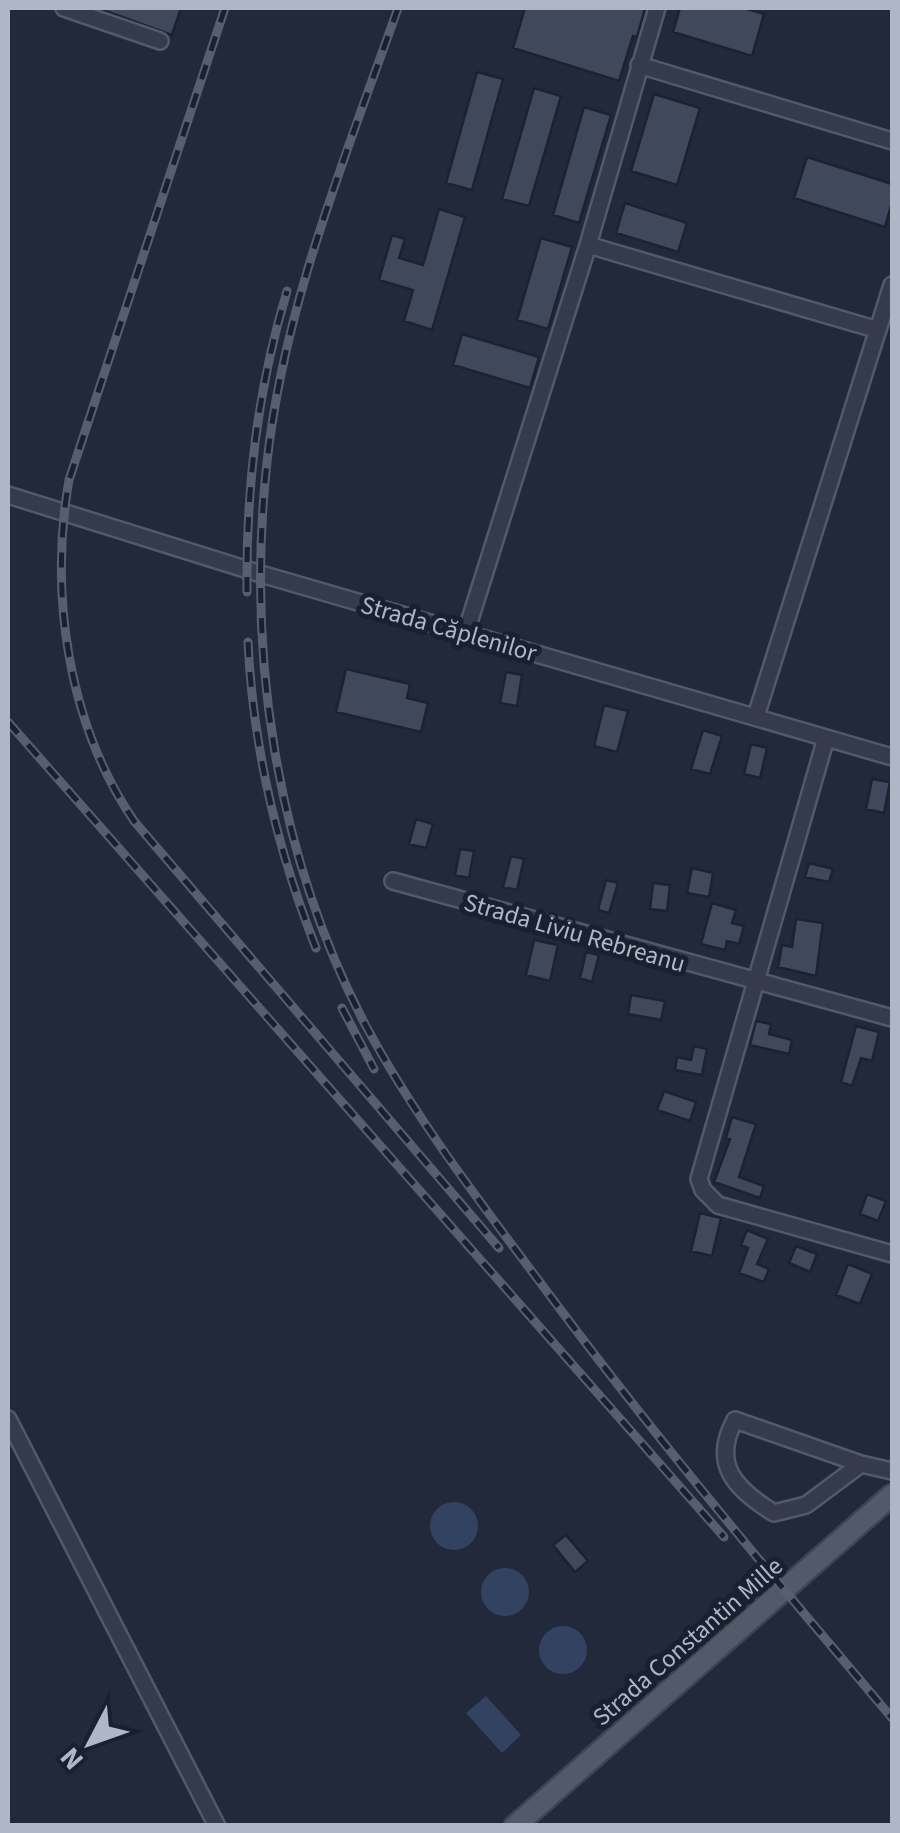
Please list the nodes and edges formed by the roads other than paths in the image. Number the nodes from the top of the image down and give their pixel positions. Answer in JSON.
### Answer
{"nodes":[{"id":1,"x":64,"y":8,"type":"edge"},
{"id":2,"x":657,"y":8,"type":"edge"},
{"id":3,"x":160,"y":41,"type":"dead end"},
{"id":4,"x":640,"y":65,"type":"junction"},
{"id":5,"x":892,"y":141,"type":"edge"},
{"id":6,"x":588,"y":244,"type":"junction"},
{"id":7,"x":892,"y":285,"type":"edge"},
{"id":8,"x":878,"y":330,"type":"junction"},
{"id":9,"x":8,"y":495,"type":"edge"},
{"id":10,"x":466,"y":632,"type":"junction"},
{"id":11,"x":756,"y":716,"type":"junction"},
{"id":12,"x":826,"y":738,"type":"junction"},
{"id":13,"x":892,"y":757,"type":"edge"},
{"id":14,"x":394,"y":881,"type":"dead end"},
{"id":15,"x":756,"y":982,"type":"junction"},
{"id":16,"x":892,"y":1018,"type":"edge"},
{"id":17,"x":892,"y":1254,"type":"edge"},
{"id":18,"x":8,"y":1418,"type":"edge"},
{"id":19,"x":862,"y":1464,"type":"junction"},
{"id":20,"x":892,"y":1470,"type":"edge"},
{"id":21,"x":892,"y":1495,"type":"edge"},
{"id":22,"x":217,"y":1826,"type":"edge"},
{"id":23,"x":514,"y":1826,"type":"edge"}],
"edges":[{"from":1,"to":3,"type":"street"},
{"from":2,"to":4,"type":"street"},
{"from":4,"to":5,"type":"street"},
{"from":4,"to":6,"type":"street"},
{"from":6,"to":8,"type":"street"},
{"from":6,"to":10,"type":"street"},
{"from":7,"to":8,"type":"street"},
{"from":8,"to":11,"type":"street"},
{"from":9,"to":10,"type":"street","name":"Strada Căplenilor"},
{"from":10,"to":11,"type":"street","name":"Strada Căplenilor"},
{"from":11,"to":12,"type":"street","name":"Strada Căplenilor"},
{"from":12,"to":13,"type":"street","name":"Strada Căplenilor"},
{"from":12,"to":15,"type":"street"},
{"from":14,"to":15,"type":"street","name":"Strada Liviu Rebreanu"},
{"from":15,"to":16,"type":"street","name":"Strada Liviu Rebreanu"},
{"from":15,"to":17,"type":"street"},
{"from":18,"to":22,"type":"street"},
{"from":19,"to":19,"type":"street"},
{"from":19,"to":20,"type":"street"},
{"from":21,"to":23,"type":"main road","name":"Strada Constantin Mille"}]}
